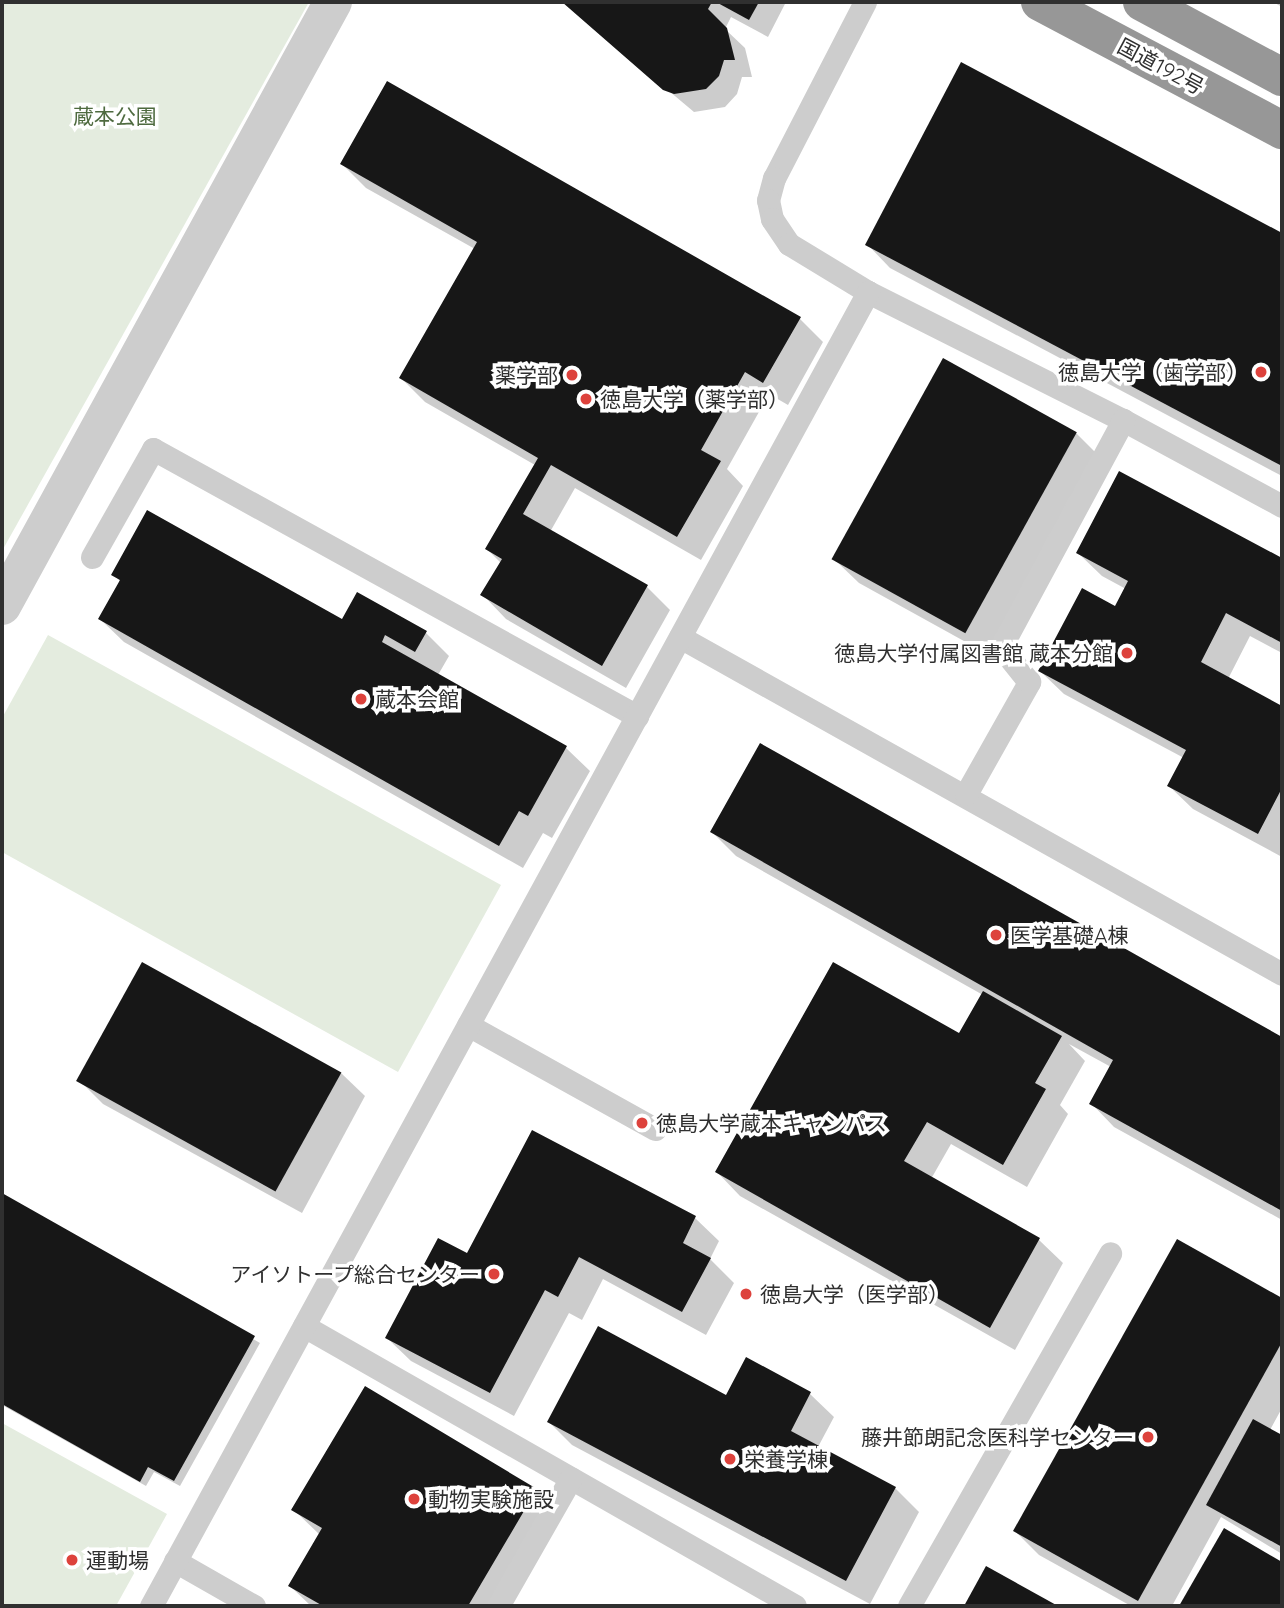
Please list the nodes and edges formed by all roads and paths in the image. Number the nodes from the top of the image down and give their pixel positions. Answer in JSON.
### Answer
{"nodes":[{"id":1,"x":333,"y":2,"type":"edge"},
{"id":2,"x":865,"y":2,"type":"edge"},
{"id":3,"x":1040,"y":2,"type":"edge"},
{"id":4,"x":1142,"y":2,"type":"edge"},
{"id":5,"x":1282,"y":76,"type":"edge"},
{"id":6,"x":1282,"y":130,"type":"edge"},
{"id":7,"x":868,"y":292,"type":"junction"},
{"id":8,"x":1123,"y":420,"type":"junction"},
{"id":9,"x":1282,"y":506,"type":"edge"},
{"id":10,"x":92,"y":557,"type":"dead end"},
{"id":11,"x":2,"y":606,"type":"edge"},
{"id":12,"x":680,"y":637,"type":"junction"},
{"id":13,"x":637,"y":716,"type":"junction"},
{"id":14,"x":966,"y":794,"type":"junction"},
{"id":15,"x":1282,"y":974,"type":"edge"},
{"id":16,"x":468,"y":1025,"type":"junction"},
{"id":17,"x":655,"y":1129,"type":"dead end"},
{"id":18,"x":1110,"y":1253,"type":"dead end"},
{"id":19,"x":304,"y":1325,"type":"junction"},
{"id":20,"x":571,"y":1478,"type":"junction"},
{"id":21,"x":175,"y":1562,"type":"junction"},
{"id":22,"x":151,"y":1606,"type":"edge"},
{"id":23,"x":254,"y":1606,"type":"edge"},
{"id":24,"x":498,"y":1606,"type":"edge"},
{"id":25,"x":794,"y":1606,"type":"edge"},
{"id":26,"x":909,"y":1606,"type":"edge"}],
"edges":[{"from":1,"to":11,"type":"street"},
{"from":2,"to":7,"type":"lane"},
{"from":3,"to":6,"type":"highway","name":"国道192号"},
{"from":4,"to":5,"type":"highway"},
{"from":7,"to":8,"type":"lane"},
{"from":7,"to":12,"type":"lane"},
{"from":8,"to":9,"type":"lane"},
{"from":8,"to":14,"type":"lane"},
{"from":10,"to":13,"type":"lane"},
{"from":12,"to":13,"type":"lane"},
{"from":12,"to":14,"type":"lane"},
{"from":13,"to":16,"type":"lane"},
{"from":14,"to":15,"type":"lane"},
{"from":16,"to":17,"type":"lane"},
{"from":16,"to":19,"type":"lane"},
{"from":18,"to":26,"type":"lane"},
{"from":19,"to":20,"type":"lane"},
{"from":19,"to":21,"type":"lane"},
{"from":20,"to":24,"type":"lane"},
{"from":20,"to":25,"type":"lane"},
{"from":21,"to":22,"type":"lane"},
{"from":21,"to":23,"type":"lane"}]}
